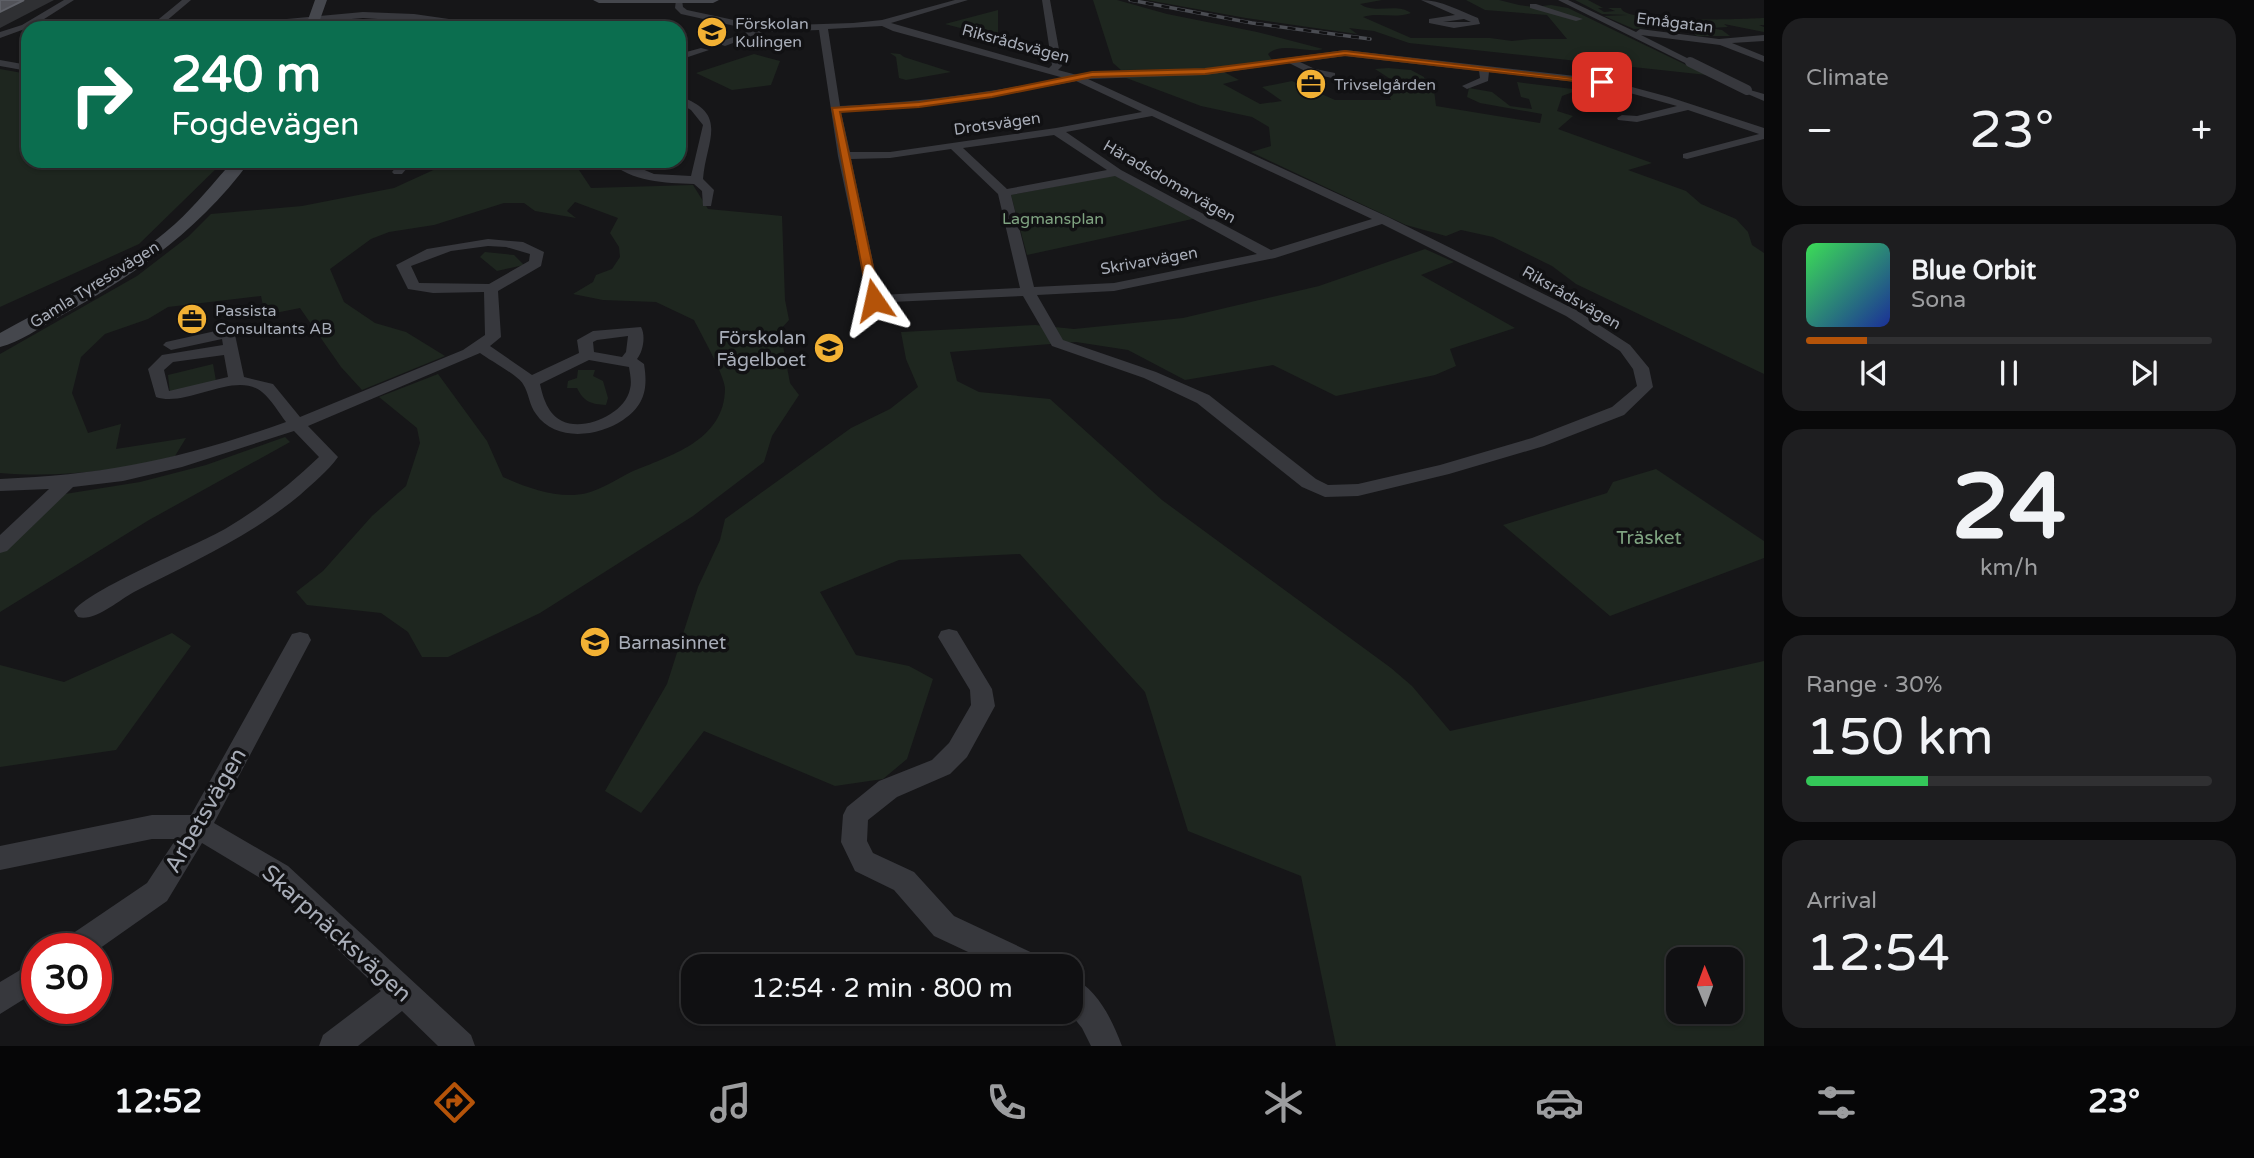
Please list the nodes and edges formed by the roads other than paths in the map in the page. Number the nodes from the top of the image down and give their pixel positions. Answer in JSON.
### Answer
{"nodes":[{"id":1,"x":70,"y":0,"type":"edge"},
{"id":2,"x":187,"y":0,"type":"edge"},
{"id":3,"x":321,"y":0,"type":"edge"},
{"id":4,"x":599,"y":0,"type":"edge"},
{"id":5,"x":713,"y":0,"type":"edge"},
{"id":6,"x":964,"y":0,"type":"edge"},
{"id":7,"x":1046,"y":0,"type":"edge"},
{"id":8,"x":1425,"y":0,"type":"edge"},
{"id":9,"x":1562,"y":0,"type":"edge"},
{"id":10,"x":679,"y":1,"type":"edge"},
{"id":11,"x":1533,"y":6,"type":"dead end"},
{"id":12,"x":1466,"y":16,"type":"dead end"},
{"id":13,"x":35,"y":21,"type":"edge"},
{"id":14,"x":160,"y":21,"type":"edge"},
{"id":15,"x":313,"y":21,"type":"edge"},
{"id":16,"x":336,"y":21,"type":"edge"},
{"id":17,"x":441,"y":21,"type":"edge"},
{"id":18,"x":883,"y":23,"type":"junction"},
{"id":19,"x":21,"y":27,"type":"edge"},
{"id":20,"x":823,"y":28,"type":"junction"},
{"id":21,"x":762,"y":29,"type":"junction"},
{"id":22,"x":1624,"y":29,"type":"junction"},
{"id":23,"x":0,"y":35,"type":"edge"},
{"id":24,"x":1764,"y":38,"type":"edge"},
{"id":25,"x":1719,"y":41,"type":"junction"},
{"id":26,"x":724,"y":43,"type":"dead end"},
{"id":27,"x":704,"y":50,"type":"dead end"},
{"id":28,"x":686,"y":55,"type":"edge"},
{"id":29,"x":1764,"y":59,"type":"edge"},
{"id":30,"x":1291,"y":61,"type":"junction"},
{"id":31,"x":0,"y":63,"type":"edge"},
{"id":32,"x":21,"y":67,"type":"edge"},
{"id":33,"x":1484,"y":68,"type":"junction"},
{"id":34,"x":1052,"y":71,"type":"junction"},
{"id":35,"x":1332,"y":75,"type":"dead end"},
{"id":36,"x":1078,"y":78,"type":"junction"},
{"id":37,"x":1467,"y":86,"type":"dead end"},
{"id":38,"x":1764,"y":98,"type":"edge"},
{"id":39,"x":686,"y":103,"type":"edge"},
{"id":40,"x":1687,"y":107,"type":"junction"},
{"id":41,"x":835,"y":109,"type":"junction"},
{"id":42,"x":1152,"y":113,"type":"junction"},
{"id":43,"x":1622,"y":118,"type":"dead end"},
{"id":44,"x":1056,"y":131,"type":"junction"},
{"id":45,"x":1764,"y":134,"type":"edge"},
{"id":46,"x":953,"y":145,"type":"junction"},
{"id":47,"x":844,"y":156,"type":"junction"},
{"id":48,"x":1687,"y":156,"type":"dead end"},
{"id":49,"x":236,"y":168,"type":"edge"},
{"id":50,"x":401,"y":168,"type":"edge"},
{"id":51,"x":626,"y":168,"type":"edge"},
{"id":52,"x":398,"y":172,"type":"dead end"},
{"id":53,"x":1117,"y":172,"type":"junction"},
{"id":54,"x":696,"y":180,"type":"junction"},
{"id":55,"x":1004,"y":193,"type":"junction"},
{"id":56,"x":707,"y":203,"type":"dead end"},
{"id":57,"x":1383,"y":220,"type":"junction"},
{"id":58,"x":1270,"y":255,"type":"junction"},
{"id":59,"x":491,"y":289,"type":"junction"},
{"id":60,"x":1028,"y":292,"type":"junction"},
{"id":61,"x":0,"y":341,"type":"edge"},
{"id":62,"x":480,"y":346,"type":"junction"},
{"id":63,"x":586,"y":355,"type":"junction"},
{"id":64,"x":626,"y":362,"type":"junction"},
{"id":65,"x":237,"y":380,"type":"junction"},
{"id":66,"x":531,"y":382,"type":"junction"},
{"id":67,"x":298,"y":424,"type":"junction"},
{"id":68,"x":67,"y":483,"type":"junction"},
{"id":69,"x":0,"y":485,"type":"edge"},
{"id":70,"x":0,"y":546,"type":"edge"},
{"id":71,"x":85,"y":611,"type":"dead end"},
{"id":72,"x":949,"y":637,"type":"dead end"},
{"id":73,"x":300,"y":640,"type":"dead end"},
{"id":74,"x":198,"y":827,"type":"junction"},
{"id":75,"x":0,"y":858,"type":"edge"},
{"id":76,"x":98,"y":933,"type":"edge"},
{"id":77,"x":1004,"y":954,"type":"edge"},
{"id":78,"x":21,"y":985,"type":"edge"},
{"id":79,"x":403,"y":992,"type":"junction"},
{"id":80,"x":0,"y":999,"type":"edge"},
{"id":81,"x":1083,"y":1006,"type":"edge"},
{"id":82,"x":334,"y":1046,"type":"edge"},
{"id":83,"x":460,"y":1046,"type":"edge"},
{"id":84,"x":1107,"y":1046,"type":"edge"}],
"edges":[{"from":1,"to":13,"type":"street"},
{"from":2,"to":14,"type":"street"},
{"from":3,"to":15,"type":"street"},
{"from":4,"to":10,"type":"street"},
{"from":5,"to":10,"type":"street"},
{"from":6,"to":18,"type":"street"},
{"from":7,"to":34,"type":"street"},
{"from":8,"to":12,"type":"street"},
{"from":9,"to":22,"type":"street"},
{"from":10,"to":21,"type":"street"},
{"from":11,"to":22,"type":"street"},
{"from":16,"to":17,"type":"street"},
{"from":18,"to":20,"type":"street"},
{"from":18,"to":34,"type":"street","name":"Riksrådsvägen"},
{"from":19,"to":23,"type":"street"},
{"from":20,"to":21,"type":"street"},
{"from":20,"to":41,"type":"street"},
{"from":21,"to":26,"type":"street"},
{"from":22,"to":25,"type":"street","name":"Emågatan"},
{"from":22,"to":38,"type":"street","bridge":true},
{"from":24,"to":25,"type":"street","name":"Emågatan"},
{"from":25,"to":29,"type":"street"},
{"from":27,"to":28,"type":"street"},
{"from":30,"to":33,"type":"street"},
{"from":30,"to":35,"type":"street"},
{"from":30,"to":36,"type":"street"},
{"from":31,"to":32,"type":"street"},
{"from":33,"to":37,"type":"street"},
{"from":33,"to":40,"type":"street"},
{"from":34,"to":36,"type":"street","name":"Riksrådsvägen"},
{"from":36,"to":41,"type":"street"},
{"from":36,"to":42,"type":"street","name":"Riksrådsvägen"},
{"from":39,"to":54,"type":"street"},
{"from":40,"to":43,"type":"street"},
{"from":40,"to":45,"type":"street"},
{"from":41,"to":47,"type":"street"},
{"from":42,"to":44,"type":"street","name":"Drotsvägen"},
{"from":42,"to":57,"type":"street","name":"Riksrådsvägen"},
{"from":44,"to":46,"type":"street","name":"Drotsvägen"},
{"from":44,"to":53,"type":"street","name":"Häradsdomarvägen"},
{"from":45,"to":48,"type":"street"},
{"from":46,"to":47,"type":"street","name":"Drotsvägen"},
{"from":46,"to":55,"type":"street"},
{"from":47,"to":60,"type":"street","name":"Skrivarvägen"},
{"from":49,"to":61,"type":"street","name":"Gamla Tyresövägen"},
{"from":50,"to":52,"type":"street"},
{"from":51,"to":54,"type":"street"},
{"from":53,"to":55,"type":"street"},
{"from":53,"to":58,"type":"street","name":"Häradsdomarvägen"},
{"from":54,"to":56,"type":"street"},
{"from":55,"to":60,"type":"street"},
{"from":57,"to":58,"type":"street","name":"Skrivarvägen"},
{"from":57,"to":60,"type":"street","name":"Riksrådsvägen"},
{"from":58,"to":60,"type":"street","name":"Skrivarvägen"},
{"from":59,"to":59,"type":"street"},
{"from":59,"to":62,"type":"street"},
{"from":62,"to":66,"type":"street"},
{"from":62,"to":67,"type":"street"},
{"from":63,"to":64,"type":"street"},
{"from":63,"to":64,"type":"street"},
{"from":63,"to":66,"type":"street"},
{"from":64,"to":66,"type":"street"},
{"from":65,"to":65,"type":"street"},
{"from":65,"to":67,"type":"street"},
{"from":67,"to":68,"type":"street"},
{"from":67,"to":71,"type":"street"},
{"from":68,"to":69,"type":"street"},
{"from":68,"to":70,"type":"street"},
{"from":72,"to":77,"type":"street"},
{"from":73,"to":74,"type":"street","name":"Arbetsvägen"},
{"from":74,"to":75,"type":"street"},
{"from":74,"to":76,"type":"street","name":"Arbetsvägen"},
{"from":74,"to":79,"type":"street","name":"Skarpnäcksvägen"},
{"from":78,"to":80,"type":"street"},
{"from":79,"to":82,"type":"street"},
{"from":79,"to":83,"type":"street","name":"Skarpnäcksvägen"},
{"from":81,"to":84,"type":"street"}]}
